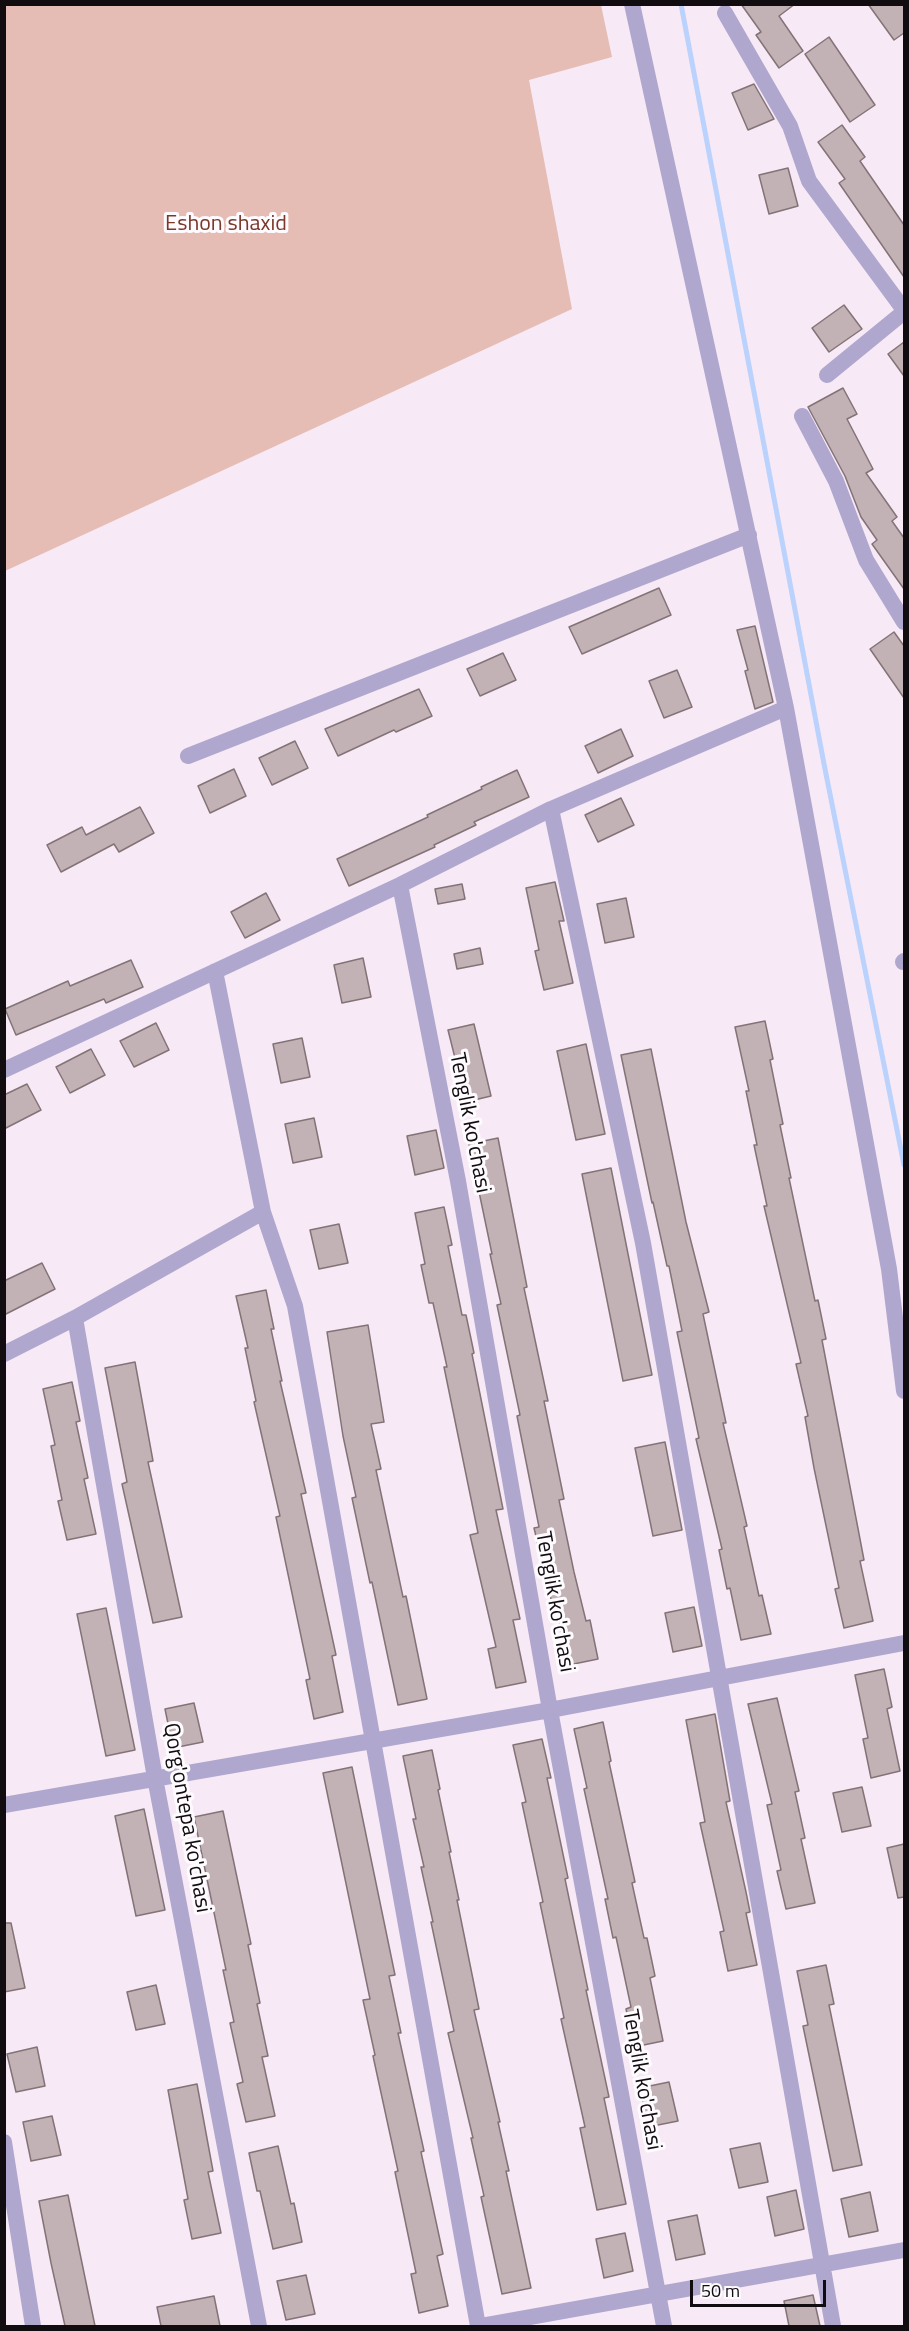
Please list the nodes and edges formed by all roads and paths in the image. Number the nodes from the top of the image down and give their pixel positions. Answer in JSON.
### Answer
{"nodes":[{"id":1,"x":632,"y":4,"type":"edge"},
{"id":2,"x":725,"y":13,"type":"dead end"},
{"id":3,"x":904,"y":311,"type":"edge"},
{"id":4,"x":827,"y":375,"type":"dead end"},
{"id":5,"x":802,"y":416,"type":"dead end"},
{"id":6,"x":749,"y":535,"type":"junction"},
{"id":7,"x":904,"y":622,"type":"edge"},
{"id":8,"x":786,"y":708,"type":"junction"},
{"id":9,"x":188,"y":756,"type":"dead end"},
{"id":10,"x":550,"y":809,"type":"junction"},
{"id":11,"x":400,"y":885,"type":"junction"},
{"id":12,"x":215,"y":971,"type":"junction"},
{"id":13,"x":4,"y":1070,"type":"edge"},
{"id":14,"x":263,"y":1212,"type":"junction"},
{"id":15,"x":75,"y":1318,"type":"junction"},
{"id":16,"x":4,"y":1354,"type":"edge"},
{"id":17,"x":904,"y":1391,"type":"edge"},
{"id":18,"x":904,"y":1643,"type":"edge"},
{"id":19,"x":720,"y":1677,"type":"junction"},
{"id":20,"x":550,"y":1710,"type":"junction"},
{"id":21,"x":374,"y":1740,"type":"junction"},
{"id":22,"x":155,"y":1778,"type":"junction"},
{"id":23,"x":4,"y":1805,"type":"edge"},
{"id":24,"x":4,"y":2142,"type":"edge"},
{"id":25,"x":904,"y":2250,"type":"edge"},
{"id":26,"x":821,"y":2266,"type":"junction"},
{"id":27,"x":658,"y":2294,"type":"junction"},
{"id":28,"x":33,"y":2326,"type":"edge"},
{"id":29,"x":259,"y":2326,"type":"edge"},
{"id":30,"x":479,"y":2326,"type":"edge"},
{"id":31,"x":664,"y":2326,"type":"edge"},
{"id":32,"x":833,"y":2326,"type":"edge"}],
"edges":[{"from":1,"to":6,"type":"street"},
{"from":2,"to":3,"type":"street"},
{"from":3,"to":4,"type":"street"},
{"from":5,"to":7,"type":"street"},
{"from":6,"to":8,"type":"street"},
{"from":6,"to":9,"type":"street"},
{"from":8,"to":10,"type":"street"},
{"from":8,"to":17,"type":"street"},
{"from":10,"to":11,"type":"street"},
{"from":10,"to":19,"type":"street"},
{"from":11,"to":12,"type":"street"},
{"from":11,"to":20,"type":"street","name":"Tenglik ko'chasi"},
{"from":12,"to":13,"type":"street"},
{"from":12,"to":14,"type":"street"},
{"from":14,"to":15,"type":"street"},
{"from":14,"to":21,"type":"street"},
{"from":15,"to":16,"type":"street"},
{"from":15,"to":22,"type":"street","name":"Qorg'ontepa ko'chasi"},
{"from":18,"to":19,"type":"street"},
{"from":19,"to":20,"type":"street"},
{"from":19,"to":26,"type":"street"},
{"from":20,"to":21,"type":"street"},
{"from":20,"to":27,"type":"street","name":"Tenglik ko'chasi"},
{"from":21,"to":22,"type":"street"},
{"from":21,"to":30,"type":"street"},
{"from":22,"to":23,"type":"street"},
{"from":22,"to":29,"type":"street","name":"Qorg'ontepa ko'chasi"},
{"from":24,"to":28,"type":"street"},
{"from":25,"to":26,"type":"street"},
{"from":26,"to":27,"type":"street"},
{"from":26,"to":32,"type":"street"},
{"from":27,"to":30,"type":"street"},
{"from":27,"to":31,"type":"street","name":"Tenglik ko'chasi"}]}
